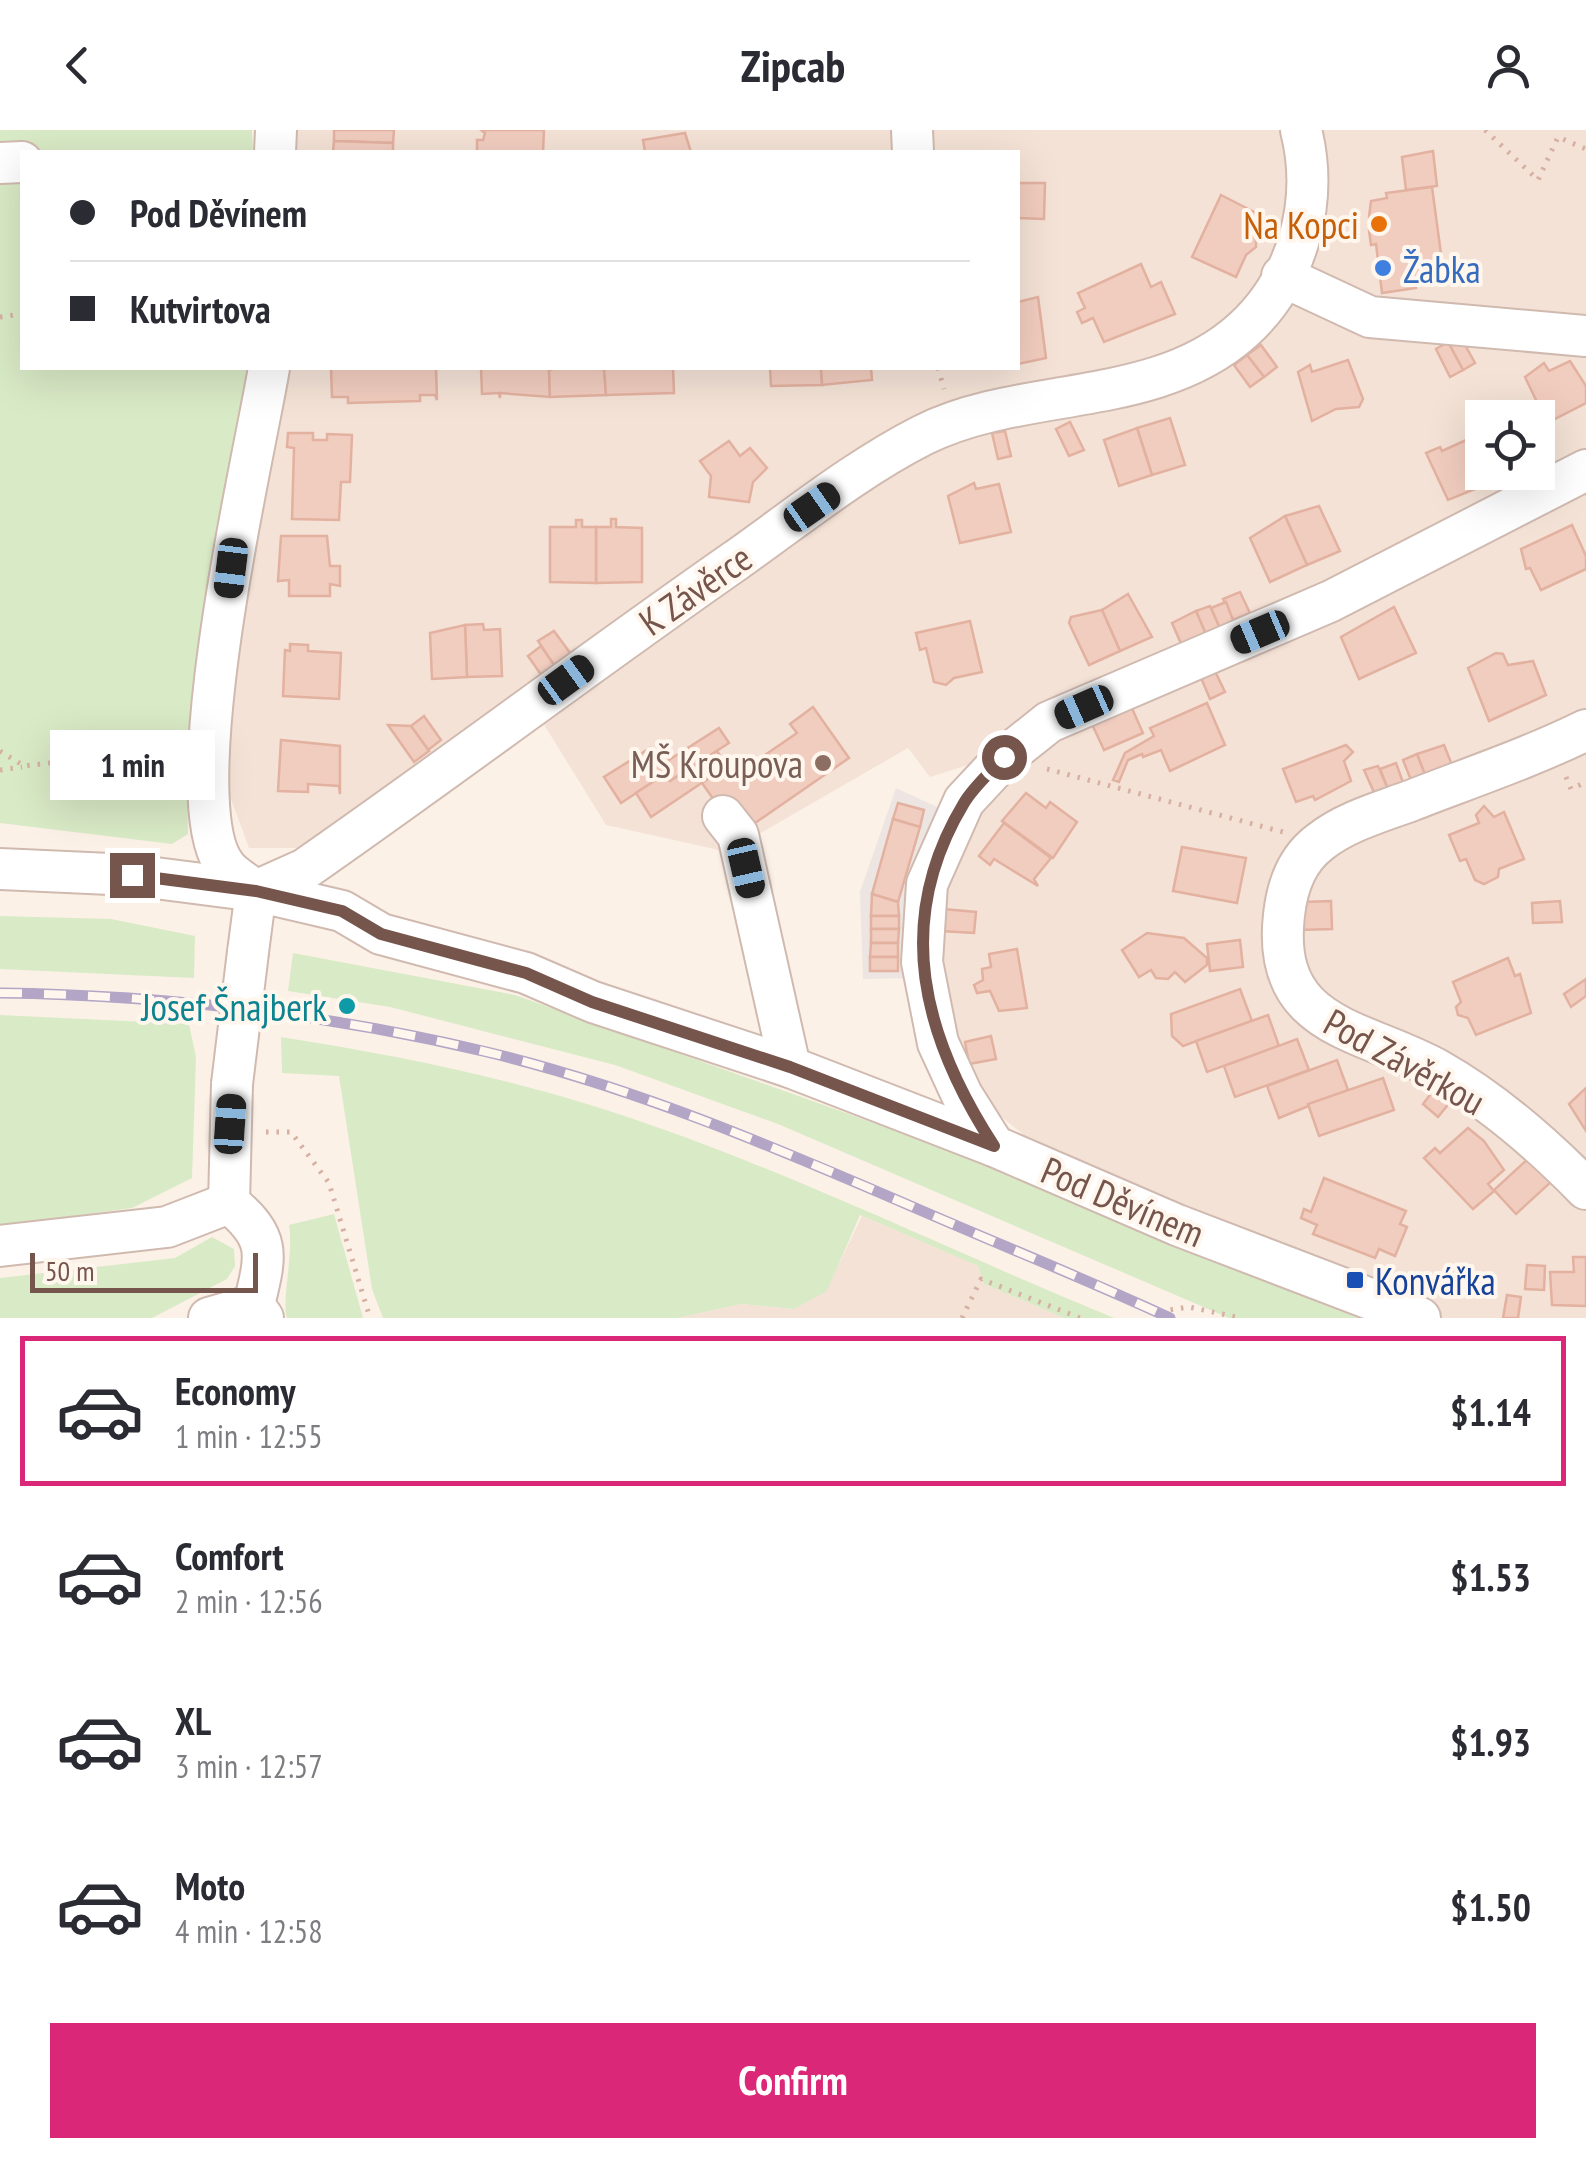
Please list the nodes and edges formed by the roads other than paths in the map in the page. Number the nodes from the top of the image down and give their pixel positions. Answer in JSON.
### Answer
{"nodes":[{"id":1,"x":1301,"y":130,"type":"edge"},
{"id":2,"x":1282,"y":276,"type":"junction"},
{"id":3,"x":1586,"y":336,"type":"edge"},
{"id":4,"x":269,"y":370,"type":"edge"},
{"id":5,"x":1586,"y":470,"type":"edge"},
{"id":6,"x":1586,"y":730,"type":"edge"},
{"id":7,"x":723,"y":816,"type":"dead end"},
{"id":8,"x":0,"y":869,"type":"edge"},
{"id":9,"x":256,"y":891,"type":"junction"},
{"id":10,"x":790,"y":1067,"type":"junction"},
{"id":11,"x":994,"y":1146,"type":"junction"},
{"id":12,"x":1586,"y":1189,"type":"edge"},
{"id":13,"x":229,"y":1203,"type":"junction"},
{"id":14,"x":0,"y":1246,"type":"edge"},
{"id":15,"x":259,"y":1311,"type":"edge"},
{"id":16,"x":209,"y":1318,"type":"edge"},
{"id":17,"x":1420,"y":1318,"type":"edge"}],
"edges":[{"from":1,"to":2,"type":"street","name":"K Závěrce"},
{"from":2,"to":3,"type":"street"},
{"from":2,"to":9,"type":"street","name":"K Závěrce"},
{"from":4,"to":9,"type":"street"},
{"from":5,"to":11,"type":"street","name":"Pod Děvínem"},
{"from":6,"to":12,"type":"street","name":"Pod Závěrkou"},
{"from":7,"to":10,"type":"street"},
{"from":8,"to":9,"type":"street"},
{"from":9,"to":10,"type":"street"},
{"from":9,"to":13,"type":"street","bridge":true},
{"from":10,"to":11,"type":"street"},
{"from":11,"to":17,"type":"street","name":"Pod Děvínem"},
{"from":13,"to":14,"type":"street"},
{"from":13,"to":15,"type":"street"},
{"from":15,"to":16,"type":"street"}]}
